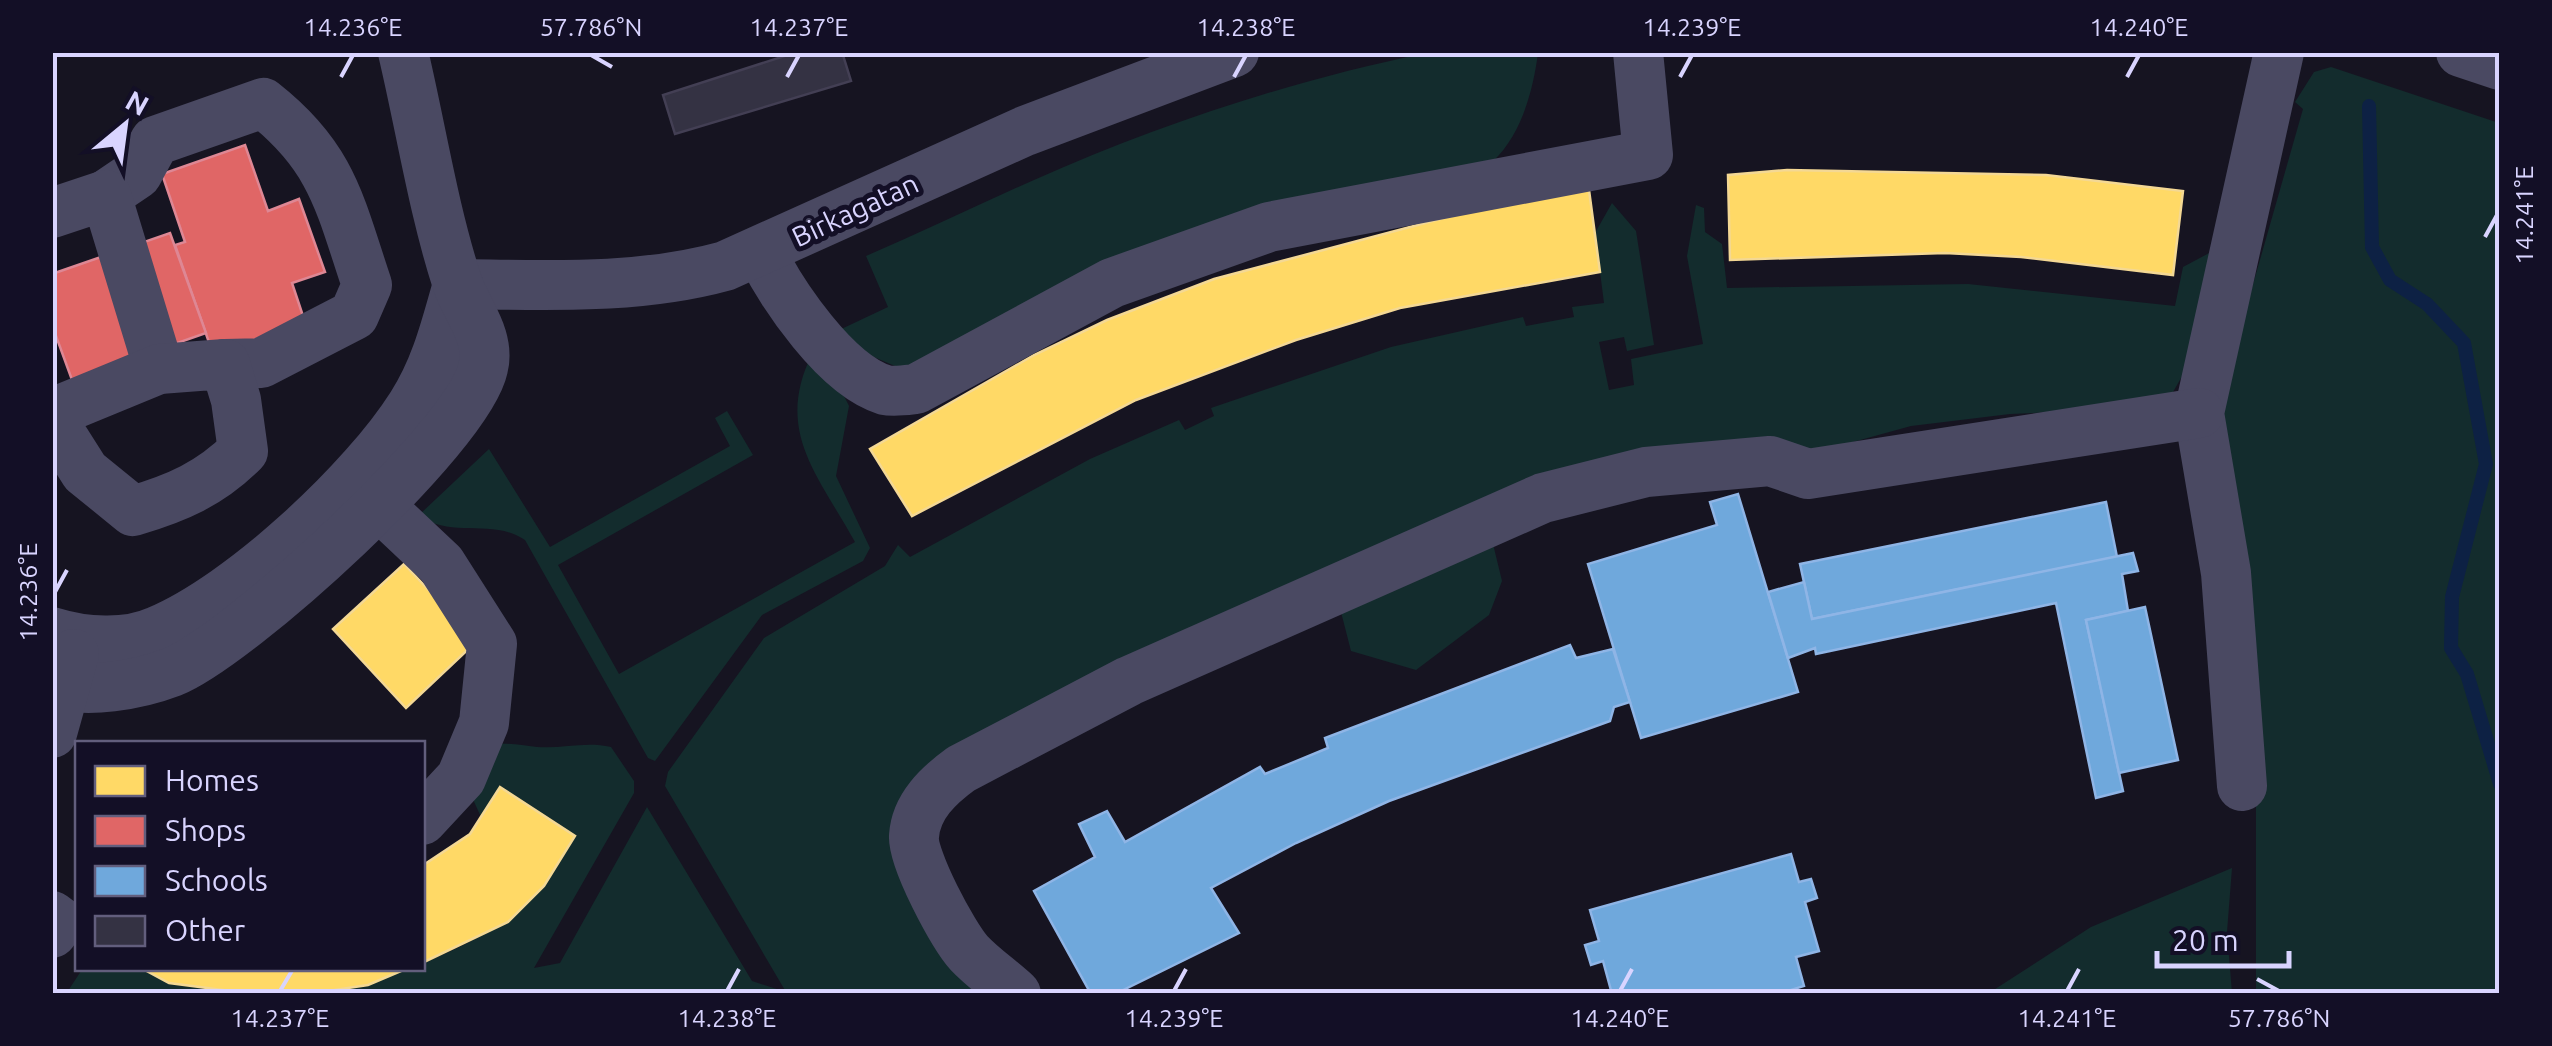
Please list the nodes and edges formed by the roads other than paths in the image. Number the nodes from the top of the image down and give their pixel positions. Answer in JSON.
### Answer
{"nodes":[{"id":1,"x":403,"y":52,"type":"edge"},
{"id":2,"x":1234,"y":52,"type":"edge"},
{"id":3,"x":1638,"y":52,"type":"edge"},
{"id":4,"x":2278,"y":52,"type":"edge"},
{"id":5,"x":2461,"y":52,"type":"edge"},
{"id":6,"x":2500,"y":66,"type":"edge"},
{"id":7,"x":106,"y":195,"type":"junction"},
{"id":8,"x":52,"y":214,"type":"edge"},
{"id":9,"x":761,"y":252,"type":"junction"},
{"id":10,"x":458,"y":284,"type":"junction"},
{"id":11,"x":225,"y":364,"type":"junction"},
{"id":12,"x":159,"y":369,"type":"junction"},
{"id":13,"x":2198,"y":413,"type":"junction"},
{"id":14,"x":52,"y":416,"type":"edge"},
{"id":15,"x":364,"y":491,"type":"junction"},
{"id":16,"x":65,"y":636,"type":"edge"},
{"id":17,"x":57,"y":701,"type":"edge"},
{"id":18,"x":2242,"y":786,"type":"dead end"},
{"id":19,"x":425,"y":817,"type":"edge"},
{"id":20,"x":52,"y":916,"type":"edge"},
{"id":21,"x":52,"y":932,"type":"edge"},
{"id":22,"x":1016,"y":994,"type":"edge"}],
"edges":[{"from":1,"to":10,"type":"street"},
{"from":2,"to":9,"type":"street","name":"Birkagatan"},
{"from":3,"to":9,"type":"street"},
{"from":4,"to":13,"type":"street"},
{"from":5,"to":6,"type":"street"},
{"from":7,"to":8,"type":"street"},
{"from":7,"to":11,"type":"street"},
{"from":7,"to":12,"type":"street"},
{"from":9,"to":10,"type":"street","name":"Birkagatan"},
{"from":10,"to":15,"type":"street"},
{"from":11,"to":12,"type":"street"},
{"from":11,"to":14,"type":"street"},
{"from":12,"to":14,"type":"street"},
{"from":13,"to":18,"type":"street"},
{"from":13,"to":22,"type":"street"},
{"from":15,"to":16,"type":"street"},
{"from":15,"to":17,"type":"street"},
{"from":15,"to":19,"type":"street"},
{"from":16,"to":17,"type":"street"},
{"from":20,"to":21,"type":"street"}]}
